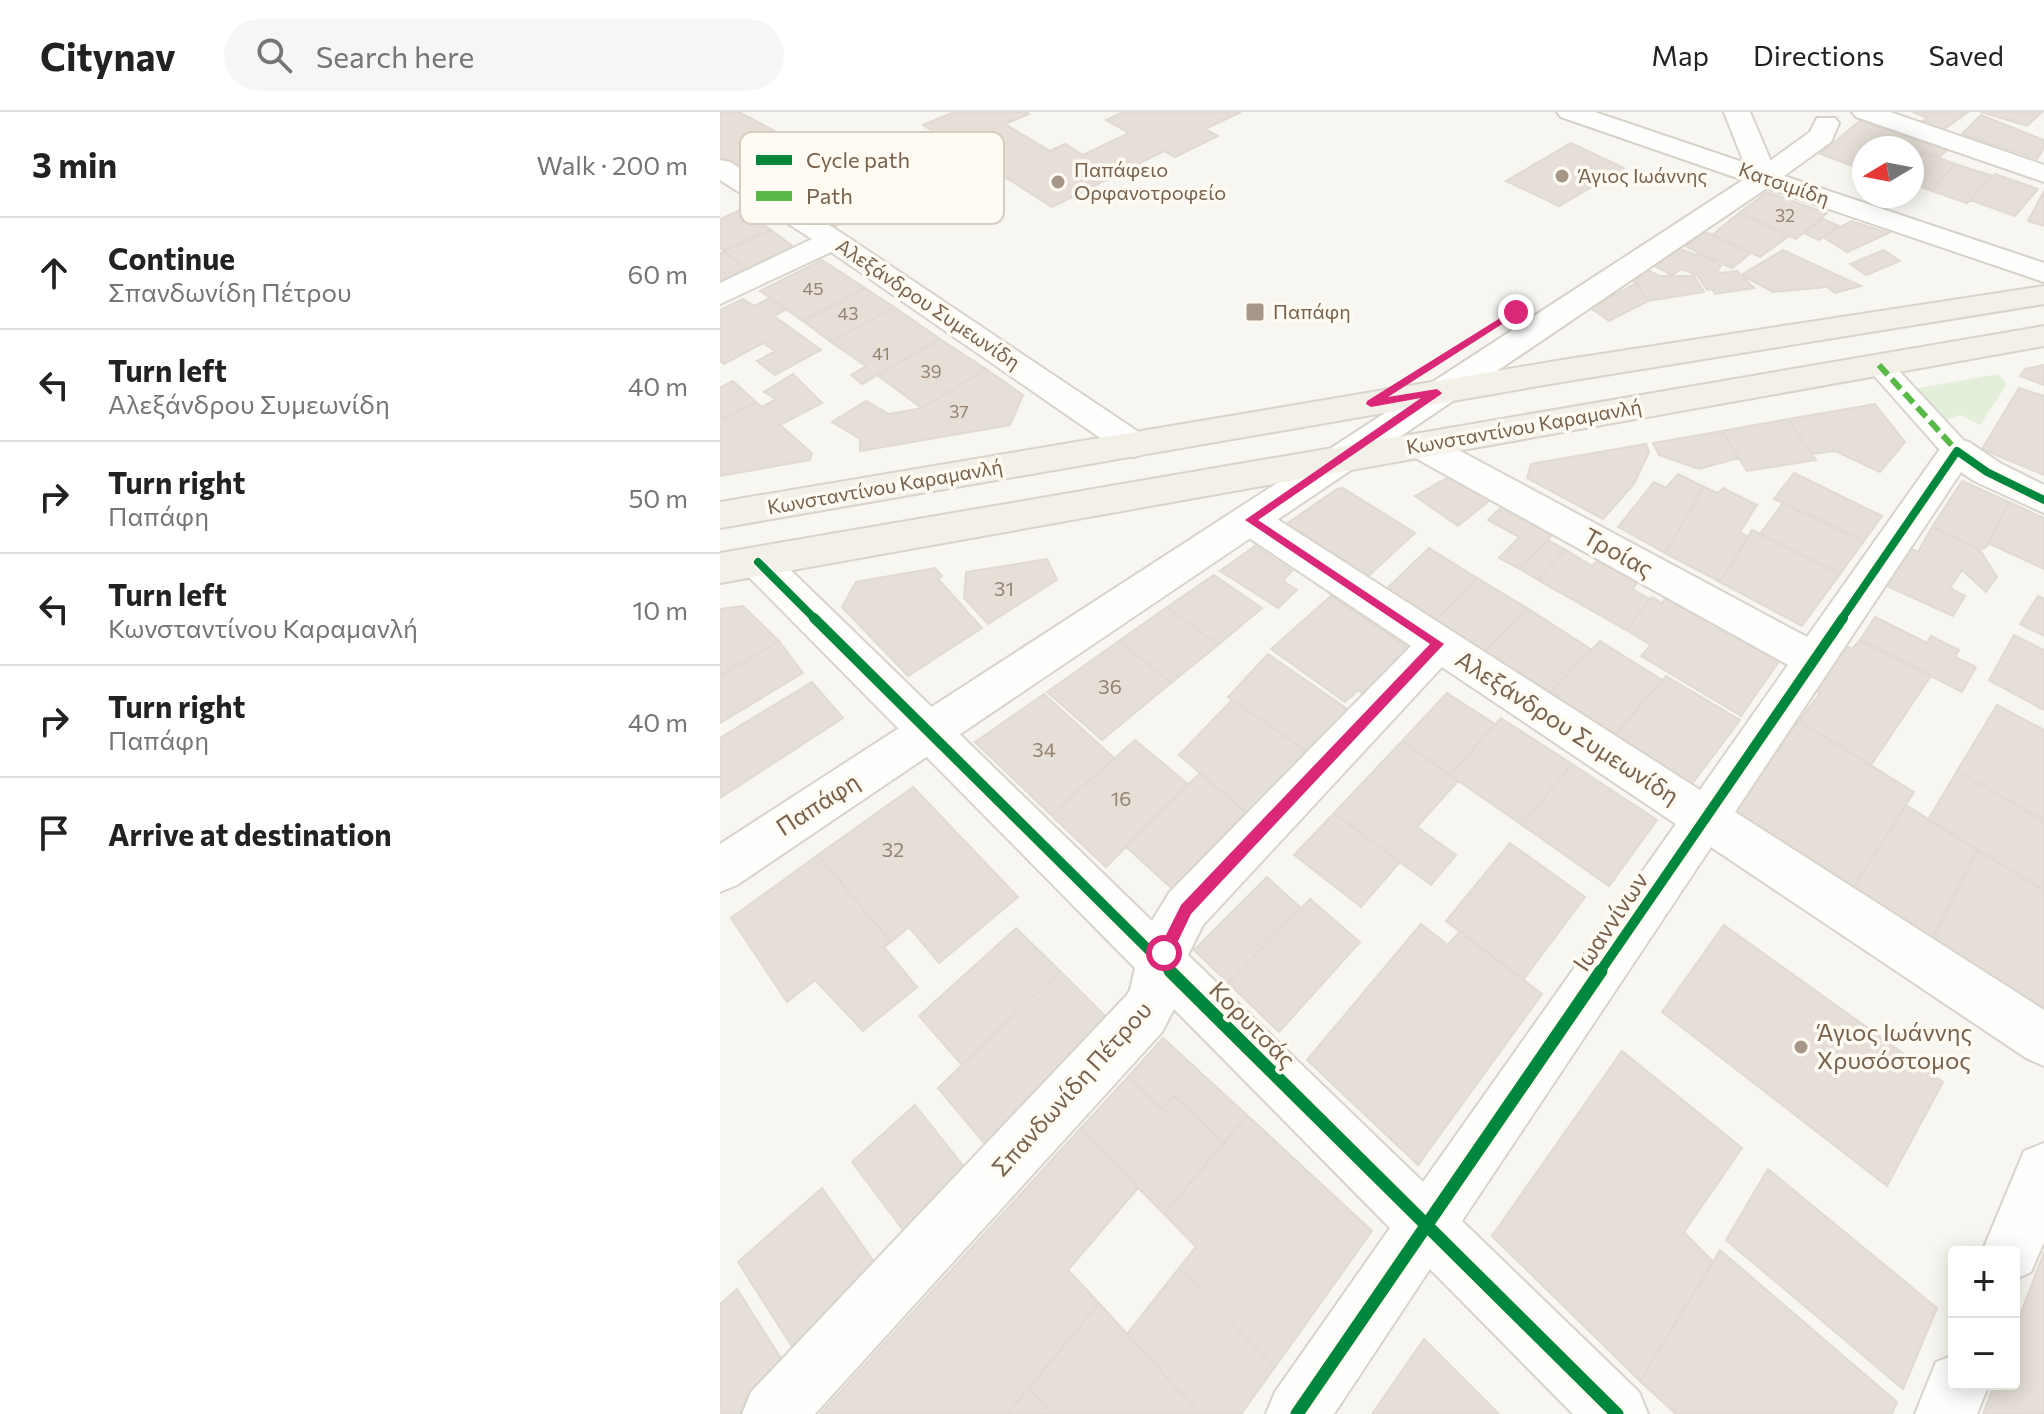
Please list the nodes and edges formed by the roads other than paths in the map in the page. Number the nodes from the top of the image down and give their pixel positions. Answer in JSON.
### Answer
{"nodes":[{"id":1,"x":1570,"y":112,"type":"edge"},
{"id":2,"x":1628,"y":112,"type":"edge"},
{"id":3,"x":1715,"y":112,"type":"edge"},
{"id":4,"x":1737,"y":112,"type":"edge"},
{"id":5,"x":1865,"y":112,"type":"edge"},
{"id":6,"x":1834,"y":117,"type":"edge"},
{"id":7,"x":1755,"y":164,"type":"junction"},
{"id":8,"x":720,"y":168,"type":"edge"},
{"id":9,"x":2044,"y":174,"type":"edge"},
{"id":10,"x":740,"y":181,"type":"edge"},
{"id":11,"x":1852,"y":192,"type":"edge"},
{"id":12,"x":1901,"y":208,"type":"edge"},
{"id":13,"x":808,"y":224,"type":"edge"},
{"id":14,"x":833,"y":240,"type":"junction"},
{"id":15,"x":2044,"y":253,"type":"edge"},
{"id":16,"x":2044,"y":273,"type":"edge"},
{"id":17,"x":720,"y":295,"type":"edge"},
{"id":18,"x":2044,"y":295,"type":"edge"},
{"id":19,"x":2044,"y":336,"type":"edge"},
{"id":20,"x":1879,"y":365,"type":"junction"},
{"id":21,"x":1440,"y":369,"type":"junction"},
{"id":22,"x":1134,"y":445,"type":"junction"},
{"id":23,"x":1422,"y":446,"type":"junction"},
{"id":24,"x":1957,"y":451,"type":"junction"},
{"id":25,"x":1338,"y":461,"type":"junction"},
{"id":26,"x":2044,"y":500,"type":"edge"},
{"id":27,"x":720,"y":515,"type":"edge"},
{"id":28,"x":1250,"y":520,"type":"junction"},
{"id":29,"x":739,"y":565,"type":"edge"},
{"id":30,"x":1438,"y":644,"type":"junction"},
{"id":31,"x":1814,"y":660,"type":"junction"},
{"id":32,"x":928,"y":733,"type":"junction"},
{"id":33,"x":1706,"y":818,"type":"junction"},
{"id":34,"x":720,"y":870,"type":"edge"},
{"id":35,"x":1161,"y":963,"type":"junction"},
{"id":36,"x":2044,"y":1040,"type":"edge"},
{"id":37,"x":2044,"y":1171,"type":"edge"},
{"id":38,"x":1427,"y":1227,"type":"junction"},
{"id":39,"x":2013,"y":1246,"type":"edge"},
{"id":40,"x":1956,"y":1390,"type":"edge"},
{"id":41,"x":773,"y":1414,"type":"edge"},
{"id":42,"x":1297,"y":1414,"type":"edge"},
{"id":43,"x":1617,"y":1414,"type":"edge"},
{"id":44,"x":1946,"y":1414,"type":"edge"}],
"edges":[{"from":1,"to":7,"type":"street","name":"Κατσιμίδη"},
{"from":2,"to":7,"type":"street","name":"Κατσιμίδη"},
{"from":3,"to":7,"type":"street"},
{"from":4,"to":7,"type":"street"},
{"from":5,"to":9,"type":"street"},
{"from":6,"to":7,"type":"street","name":"Παπάφη"},
{"from":7,"to":11,"type":"street","name":"Κατσιμίδη"},
{"from":7,"to":16,"type":"street","name":"Κατσιμίδη"},
{"from":7,"to":21,"type":"street","name":"Παπάφη"},
{"from":7,"to":21,"type":"street","name":"Παπάφη"},
{"from":8,"to":10,"type":"street","name":"Αλεξάνδρου Συμεωνίδη"},
{"from":12,"to":15,"type":"street","name":"Κατσιμίδη"},
{"from":13,"to":14,"type":"street","name":"Αλεξάνδρου Συμεωνίδη"},
{"from":14,"to":17,"type":"street"},
{"from":14,"to":22,"type":"street","name":"Αλεξάνδρου Συμεωνίδη"},
{"from":18,"to":21,"type":"main road","name":"Κωνσταντίνου Καραμανλή"},
{"from":19,"to":20,"type":"main road","name":"Κωνσταντίνου Καραμανλή"},
{"from":20,"to":23,"type":"main road","name":"Κωνσταντίνου Καραμανλή"},
{"from":20,"to":24,"type":"street"},
{"from":21,"to":22,"type":"main road","name":"Κωνσταντίνου Καραμανλή"},
{"from":21,"to":25,"type":"street","name":"Παπάφη"},
{"from":22,"to":27,"type":"main road","name":"Κωνσταντίνου Καραμανλή"},
{"from":23,"to":25,"type":"main road","name":"Κωνσταντίνου Καραμανλή"},
{"from":23,"to":31,"type":"street","name":"Τροίας"},
{"from":24,"to":26,"type":"street"},
{"from":24,"to":31,"type":"street","name":"Ιωαννίνων"},
{"from":25,"to":28,"type":"street","name":"Παπάφη"},
{"from":25,"to":29,"type":"main road","name":"Κωνσταντίνου Καραμανλή"},
{"from":28,"to":30,"type":"street","name":"Αλεξάνδρου Συμεωνίδη"},
{"from":28,"to":32,"type":"street","name":"Παπάφη"},
{"from":29,"to":32,"type":"street","name":"Κορυτσάς"},
{"from":30,"to":33,"type":"street","name":"Αλεξάνδρου Συμεωνίδη"},
{"from":30,"to":35,"type":"street","name":"Σπανδωνίδη Πέτρου"},
{"from":31,"to":33,"type":"street","name":"Ιωαννίνων"},
{"from":32,"to":34,"type":"street","name":"Παπάφη"},
{"from":32,"to":35,"type":"street","name":"Κορυτσάς"},
{"from":33,"to":36,"type":"street","name":"Αλεξάνδρου Συμεωνίδη"},
{"from":33,"to":38,"type":"street","name":"Ιωαννίνων"},
{"from":35,"to":38,"type":"street","name":"Κορυτσάς"},
{"from":35,"to":41,"type":"street","name":"Σπανδωνίδη Πέτρου"},
{"from":37,"to":39,"type":"street"},
{"from":38,"to":42,"type":"street","name":"Ιωαννίνων"},
{"from":38,"to":43,"type":"street","name":"Κορυτσάς"},
{"from":40,"to":44,"type":"street"}]}
